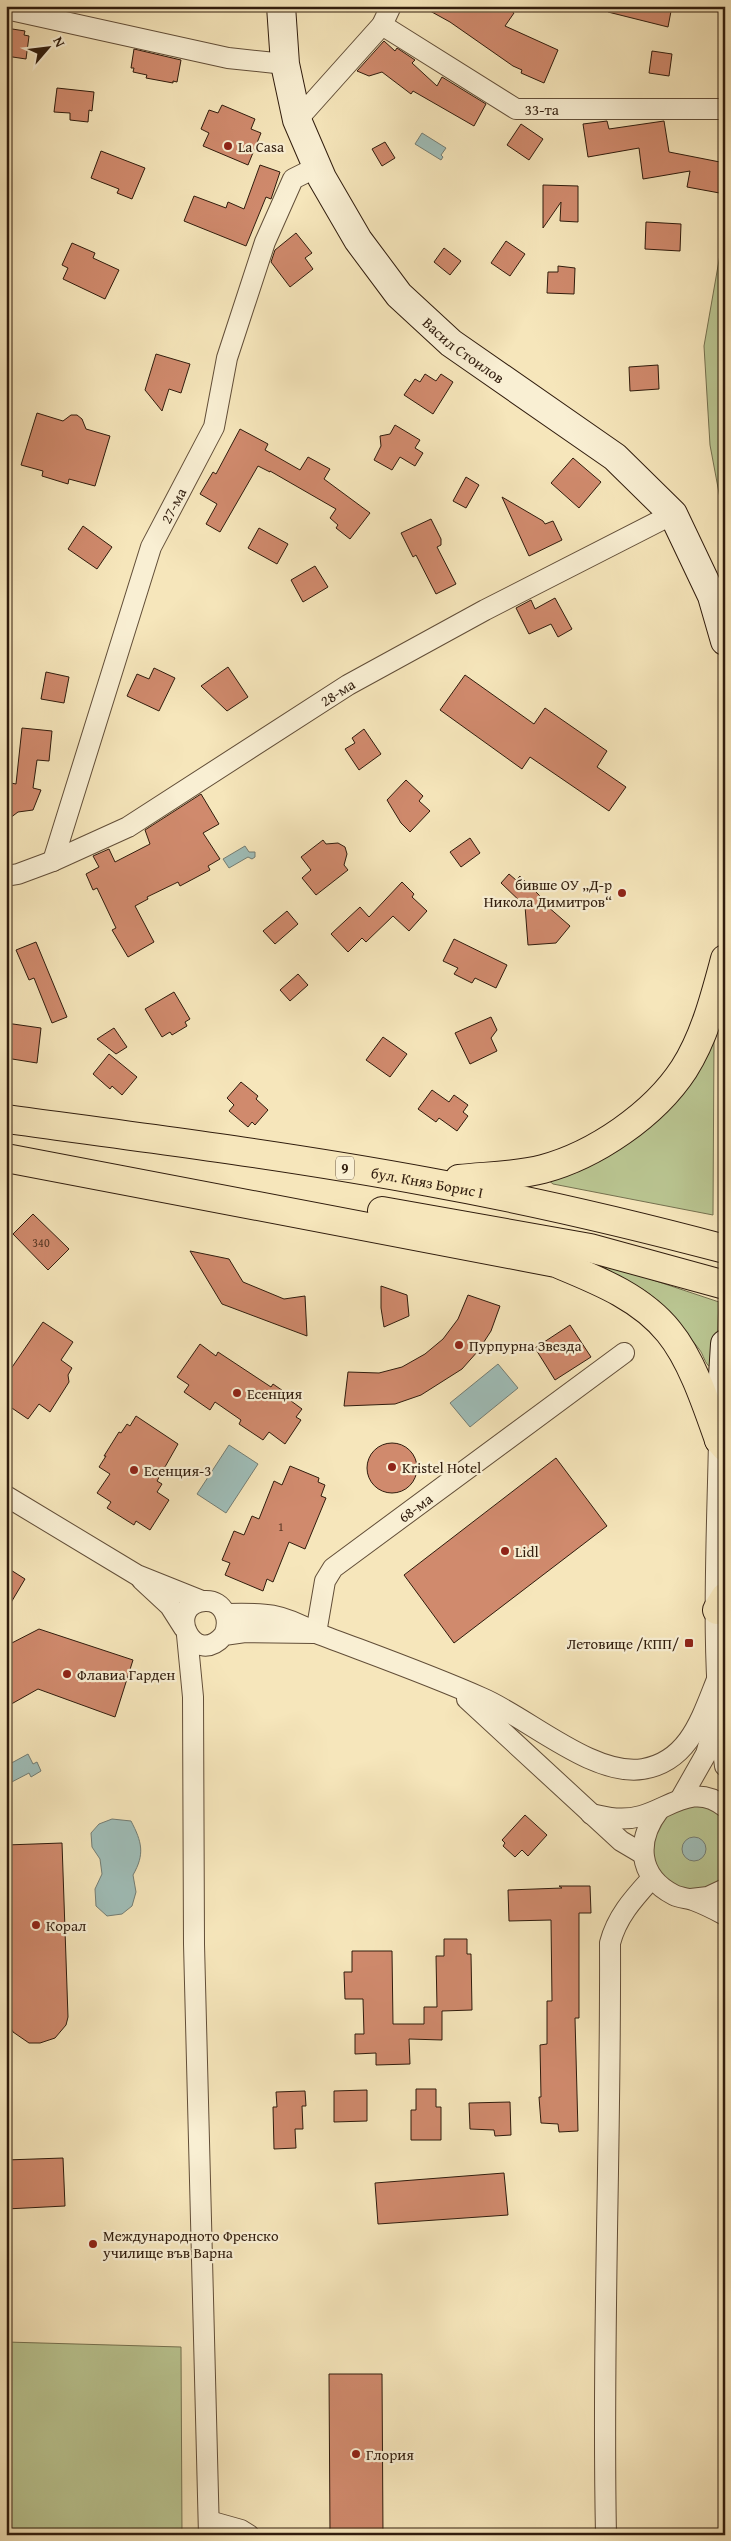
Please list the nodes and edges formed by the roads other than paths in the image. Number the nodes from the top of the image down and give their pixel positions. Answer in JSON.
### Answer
{"nodes":[{"id":1,"x":281,"y":6,"type":"edge"},
{"id":2,"x":391,"y":6,"type":"edge"},
{"id":3,"x":6,"y":9,"type":"edge"},
{"id":4,"x":382,"y":25,"type":"junction"},
{"id":5,"x":285,"y":64,"type":"junction"},
{"id":6,"x":725,"y":109,"type":"edge"},
{"id":7,"x":297,"y":120,"type":"junction"},
{"id":8,"x":317,"y":167,"type":"junction"},
{"id":9,"x":673,"y":514,"type":"junction"},
{"id":10,"x":725,"y":641,"type":"edge"},
{"id":11,"x":54,"y":861,"type":"junction"},
{"id":12,"x":6,"y":876,"type":"edge"},
{"id":13,"x":725,"y":959,"type":"edge"},
{"id":14,"x":6,"y":1119,"type":"edge"},
{"id":15,"x":6,"y":1158,"type":"edge"},
{"id":16,"x":429,"y":1182,"type":"junction"},
{"id":17,"x":725,"y":1249,"type":"edge"},
{"id":18,"x":725,"y":1285,"type":"edge"},
{"id":19,"x":725,"y":1344,"type":"edge"},
{"id":20,"x":624,"y":1353,"type":"dead end"},
{"id":21,"x":722,"y":1443,"type":"edge"},
{"id":22,"x":6,"y":1496,"type":"edge"},
{"id":23,"x":137,"y":1575,"type":"junction"},
{"id":24,"x":202,"y":1601,"type":"junction"},
{"id":25,"x":721,"y":1604,"type":"edge"},
{"id":26,"x":226,"y":1614,"type":"junction"},
{"id":27,"x":186,"y":1631,"type":"junction"},
{"id":28,"x":316,"y":1633,"type":"junction"},
{"id":29,"x":219,"y":1639,"type":"junction"},
{"id":30,"x":718,"y":1677,"type":"junction"},
{"id":31,"x":443,"y":1683,"type":"junction"},
{"id":32,"x":193,"y":1697,"type":"junction"},
{"id":33,"x":718,"y":1712,"type":"junction"},
{"id":34,"x":725,"y":1766,"type":"edge"},
{"id":35,"x":681,"y":1798,"type":"junction"},
{"id":36,"x":725,"y":1807,"type":"edge"},
{"id":37,"x":659,"y":1810,"type":"junction"},
{"id":38,"x":591,"y":1814,"type":"junction"},
{"id":39,"x":643,"y":1854,"type":"junction"},
{"id":40,"x":652,"y":1878,"type":"junction"},
{"id":41,"x":725,"y":1889,"type":"edge"},
{"id":42,"x":692,"y":1899,"type":"junction"},
{"id":43,"x":725,"y":1915,"type":"edge"},
{"id":44,"x":209,"y":2528,"type":"edge"},
{"id":45,"x":249,"y":2535,"type":"edge"},
{"id":46,"x":606,"y":2535,"type":"edge"}],
"edges":[{"from":1,"to":5,"type":"street","name":"Васил Стоилов"},
{"from":2,"to":4,"type":"street"},
{"from":3,"to":5,"type":"street"},
{"from":4,"to":6,"type":"street","name":"33-та"},
{"from":4,"to":7,"type":"street"},
{"from":5,"to":7,"type":"street","name":"Васил Стоилов"},
{"from":7,"to":8,"type":"street","name":"Васил Стоилов"},
{"from":8,"to":9,"type":"street","name":"Васил Стоилов"},
{"from":8,"to":11,"type":"street","name":"27-ма"},
{"from":9,"to":10,"type":"street","name":"Васил Стоилов"},
{"from":9,"to":11,"type":"street","name":"28-ма"},
{"from":11,"to":12,"type":"street","name":"28-ма"},
{"from":13,"to":16,"type":"highway"},
{"from":14,"to":16,"type":"highway","name":"бул. Княз Борис I","number":"9"},
{"from":15,"to":18,"type":"highway"},
{"from":15,"to":21,"type":"highway"},
{"from":16,"to":17,"type":"highway","name":"бул. Княз Борис I","number":"9"},
{"from":19,"to":21,"type":"street"},
{"from":20,"to":28,"type":"street","name":"68-ма"},
{"from":21,"to":25,"type":"street"},
{"from":22,"to":23,"type":"street"},
{"from":23,"to":24,"type":"street"},
{"from":23,"to":27,"type":"street"},
{"from":24,"to":26,"type":"street"},
{"from":24,"to":27,"type":"street"},
{"from":25,"to":30,"type":"street"},
{"from":26,"to":28,"type":"street"},
{"from":26,"to":29,"type":"street"},
{"from":27,"to":29,"type":"street"},
{"from":27,"to":32,"type":"street"},
{"from":28,"to":29,"type":"street"},
{"from":28,"to":31,"type":"street"},
{"from":29,"to":32,"type":"street"},
{"from":30,"to":31,"type":"street"},
{"from":30,"to":33,"type":"street"},
{"from":31,"to":38,"type":"street"},
{"from":32,"to":44,"type":"street"},
{"from":33,"to":34,"type":"street"},
{"from":33,"to":35,"type":"street"},
{"from":35,"to":36,"type":"street"},
{"from":35,"to":37,"type":"street"},
{"from":37,"to":38,"type":"street"},
{"from":37,"to":39,"type":"street"},
{"from":38,"to":39,"type":"street"},
{"from":39,"to":40,"type":"street"},
{"from":40,"to":42,"type":"street"},
{"from":40,"to":46,"type":"street"},
{"from":41,"to":42,"type":"street"},
{"from":42,"to":43,"type":"street"},
{"from":44,"to":45,"type":"street"}]}
